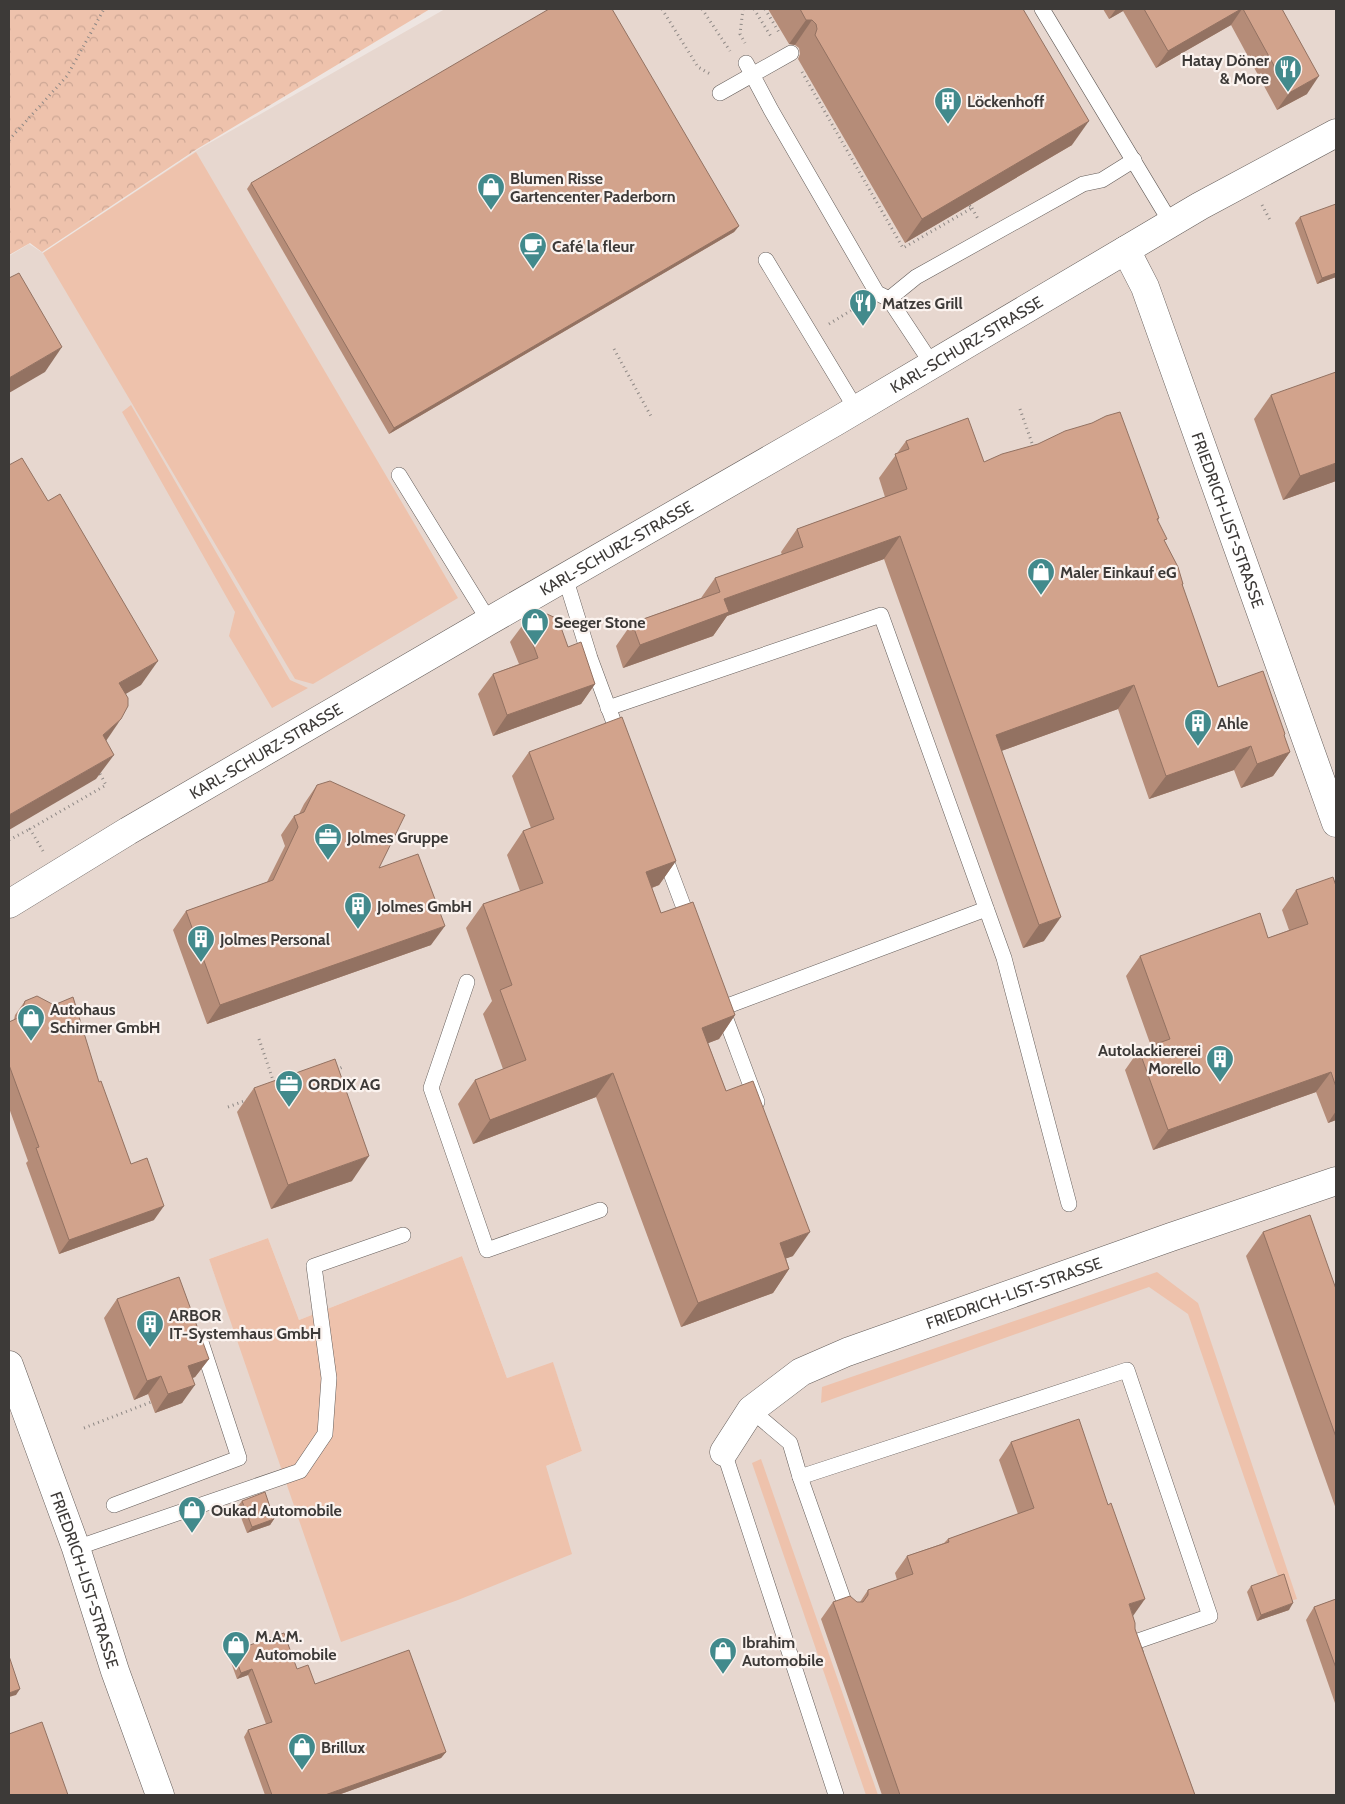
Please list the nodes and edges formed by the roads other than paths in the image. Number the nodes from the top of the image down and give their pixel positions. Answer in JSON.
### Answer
{"nodes":[{"id":1,"x":1042,"y":9,"type":"edge"},
{"id":2,"x":791,"y":53,"type":"road end"},
{"id":3,"x":746,"y":68,"type":"junction"},
{"id":4,"x":720,"y":93,"type":"dead end"},
{"id":5,"x":1336,"y":133,"type":"edge"},
{"id":6,"x":1134,"y":160,"type":"junction"},
{"id":7,"x":1171,"y":223,"type":"junction"},
{"id":8,"x":1126,"y":250,"type":"junction"},
{"id":9,"x":766,"y":260,"type":"dead end"},
{"id":10,"x":889,"y":300,"type":"junction"},
{"id":11,"x":932,"y":364,"type":"junction"},
{"id":12,"x":856,"y":409,"type":"junction"},
{"id":13,"x":399,"y":475,"type":"dead end"},
{"id":14,"x":565,"y":577,"type":"junction"},
{"id":15,"x":489,"y":621,"type":"junction"},
{"id":16,"x":608,"y":708,"type":"junction"},
{"id":17,"x":625,"y":753,"type":"edge"},
{"id":18,"x":1331,"y":790,"type":"edge"},
{"id":19,"x":1336,"y":823,"type":"edge"},
{"id":20,"x":656,"y":835,"type":"edge"},
{"id":21,"x":9,"y":904,"type":"edge"},
{"id":22,"x":986,"y":909,"type":"junction"},
{"id":23,"x":694,"y":936,"type":"edge"},
{"id":24,"x":467,"y":982,"type":"dead end"},
{"id":25,"x":715,"y":990,"type":"edge"},
{"id":26,"x":722,"y":1008,"type":"junction"},
{"id":27,"x":758,"y":1103,"type":"edge"},
{"id":28,"x":1336,"y":1181,"type":"edge"},
{"id":29,"x":1069,"y":1204,"type":"dead end"},
{"id":30,"x":600,"y":1210,"type":"dead end"},
{"id":31,"x":403,"y":1235,"type":"dead end"},
{"id":32,"x":196,"y":1327,"type":"edge"},
{"id":33,"x":9,"y":1365,"type":"edge"},
{"id":34,"x":750,"y":1410,"type":"junction"},
{"id":35,"x":724,"y":1452,"type":"joint"},
{"id":36,"x":800,"y":1477,"type":"junction"},
{"id":37,"x":114,"y":1505,"type":"dead end"},
{"id":38,"x":76,"y":1548,"type":"junction"},
{"id":39,"x":847,"y":1610,"type":"edge"},
{"id":40,"x":1142,"y":1670,"type":"edge"},
{"id":41,"x":160,"y":1795,"type":"edge"},
{"id":42,"x":836,"y":1795,"type":"edge"}],
"edges":[{"from":1,"to":6,"type":"lane"},
{"from":2,"to":3,"type":"lane"},
{"from":3,"to":4,"type":"lane"},
{"from":3,"to":10,"type":"lane"},
{"from":5,"to":7,"type":"street","name":"KARL-SCHURZ-STRASSE"},
{"from":6,"to":7,"type":"lane"},
{"from":6,"to":10,"type":"lane"},
{"from":7,"to":8,"type":"street","name":"KARL-SCHURZ-STRASSE"},
{"from":8,"to":11,"type":"street","name":"KARL-SCHURZ-STRASSE"},
{"from":8,"to":18,"type":"street","name":"FRIEDRICH-LIST-STRASSE"},
{"from":9,"to":12,"type":"lane"},
{"from":10,"to":11,"type":"lane"},
{"from":11,"to":12,"type":"street","name":"KARL-SCHURZ-STRASSE"},
{"from":12,"to":14,"type":"street","name":"KARL-SCHURZ-STRASSE"},
{"from":13,"to":15,"type":"lane"},
{"from":14,"to":15,"type":"street","name":"KARL-SCHURZ-STRASSE"},
{"from":14,"to":16,"type":"lane"},
{"from":15,"to":21,"type":"street","name":"KARL-SCHURZ-STRASSE"},
{"from":16,"to":17,"type":"lane"},
{"from":16,"to":22,"type":"lane"},
{"from":18,"to":19,"type":"street","name":"FRIEDRICH-LIST-STRASSE"},
{"from":20,"to":23,"type":"lane"},
{"from":22,"to":26,"type":"lane"},
{"from":22,"to":29,"type":"lane"},
{"from":24,"to":30,"type":"lane"},
{"from":25,"to":26,"type":"lane"},
{"from":26,"to":27,"type":"lane"},
{"from":28,"to":34,"type":"street","name":"FRIEDRICH-LIST-STRASSE"},
{"from":31,"to":38,"type":"lane"},
{"from":32,"to":37,"type":"lane"},
{"from":33,"to":38,"type":"street","name":"FRIEDRICH-LIST-STRASSE"},
{"from":34,"to":35,"type":"street","name":"FRIEDRICH-LIST-STRASSE"},
{"from":34,"to":36,"type":"lane"},
{"from":35,"to":42,"type":"lane"},
{"from":36,"to":39,"type":"lane"},
{"from":36,"to":40,"type":"lane"},
{"from":38,"to":41,"type":"street","name":"FRIEDRICH-LIST-STRASSE"}]}
